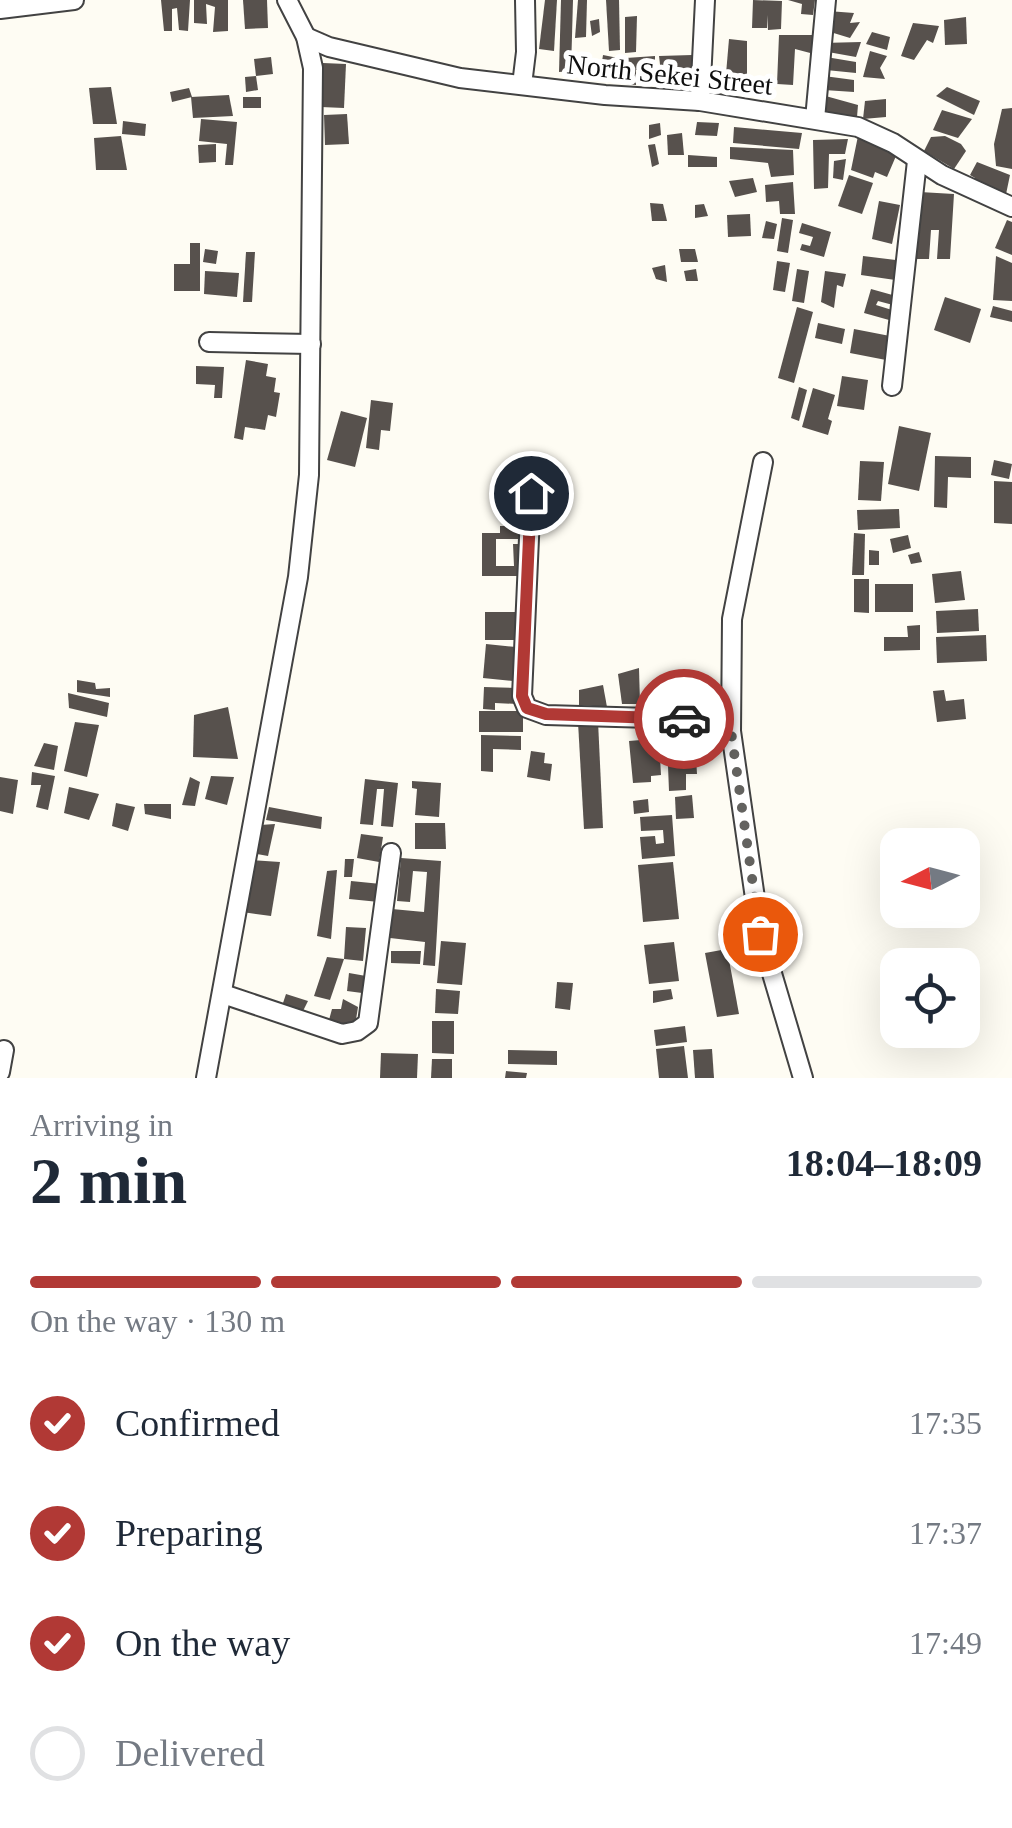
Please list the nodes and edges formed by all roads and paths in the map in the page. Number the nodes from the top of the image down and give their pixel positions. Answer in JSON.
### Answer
{"nodes":[{"id":1,"x":74,"y":0,"type":"edge"},
{"id":2,"x":287,"y":0,"type":"edge"},
{"id":3,"x":525,"y":0,"type":"edge"},
{"id":4,"x":706,"y":0,"type":"edge"},
{"id":5,"x":826,"y":0,"type":"edge"},
{"id":6,"x":0,"y":10,"type":"edge"},
{"id":7,"x":306,"y":37,"type":"junction"},
{"id":8,"x":522,"y":84,"type":"junction"},
{"id":9,"x":700,"y":102,"type":"junction"},
{"id":10,"x":815,"y":119,"type":"junction"},
{"id":11,"x":917,"y":161,"type":"junction"},
{"id":12,"x":1012,"y":207,"type":"edge"},
{"id":13,"x":209,"y":342,"type":"dead end"},
{"id":14,"x":312,"y":344,"type":"junction"},
{"id":15,"x":892,"y":386,"type":"dead end"},
{"id":16,"x":763,"y":462,"type":"dead end"},
{"id":17,"x":531,"y":493,"type":"dead end"},
{"id":18,"x":731,"y":731,"type":"junction"},
{"id":19,"x":390,"y":854,"type":"dead end"},
{"id":20,"x":222,"y":994,"type":"junction"},
{"id":21,"x":4,"y":1050,"type":"dead end"},
{"id":22,"x":0,"y":1072,"type":"edge"},
{"id":23,"x":206,"y":1078,"type":"edge"},
{"id":24,"x":803,"y":1078,"type":"edge"}],
"edges":[{"from":1,"to":6,"type":"street"},
{"from":2,"to":7,"type":"street"},
{"from":3,"to":8,"type":"street"},
{"from":4,"to":9,"type":"street"},
{"from":5,"to":10,"type":"street"},
{"from":7,"to":8,"type":"street","name":"North Sekei Street"},
{"from":7,"to":14,"type":"street"},
{"from":8,"to":9,"type":"street","name":"North Sekei Street"},
{"from":9,"to":10,"type":"street","name":"North Sekei Street"},
{"from":10,"to":11,"type":"street","name":"North Sekei Street"},
{"from":11,"to":12,"type":"street","name":"North Sekei Street"},
{"from":11,"to":15,"type":"street"},
{"from":13,"to":14,"type":"street"},
{"from":14,"to":20,"type":"street"},
{"from":16,"to":18,"type":"street"},
{"from":17,"to":18,"type":"street"},
{"from":18,"to":24,"type":"street"},
{"from":19,"to":20,"type":"street"},
{"from":20,"to":23,"type":"street"},
{"from":21,"to":22,"type":"street"}]}
